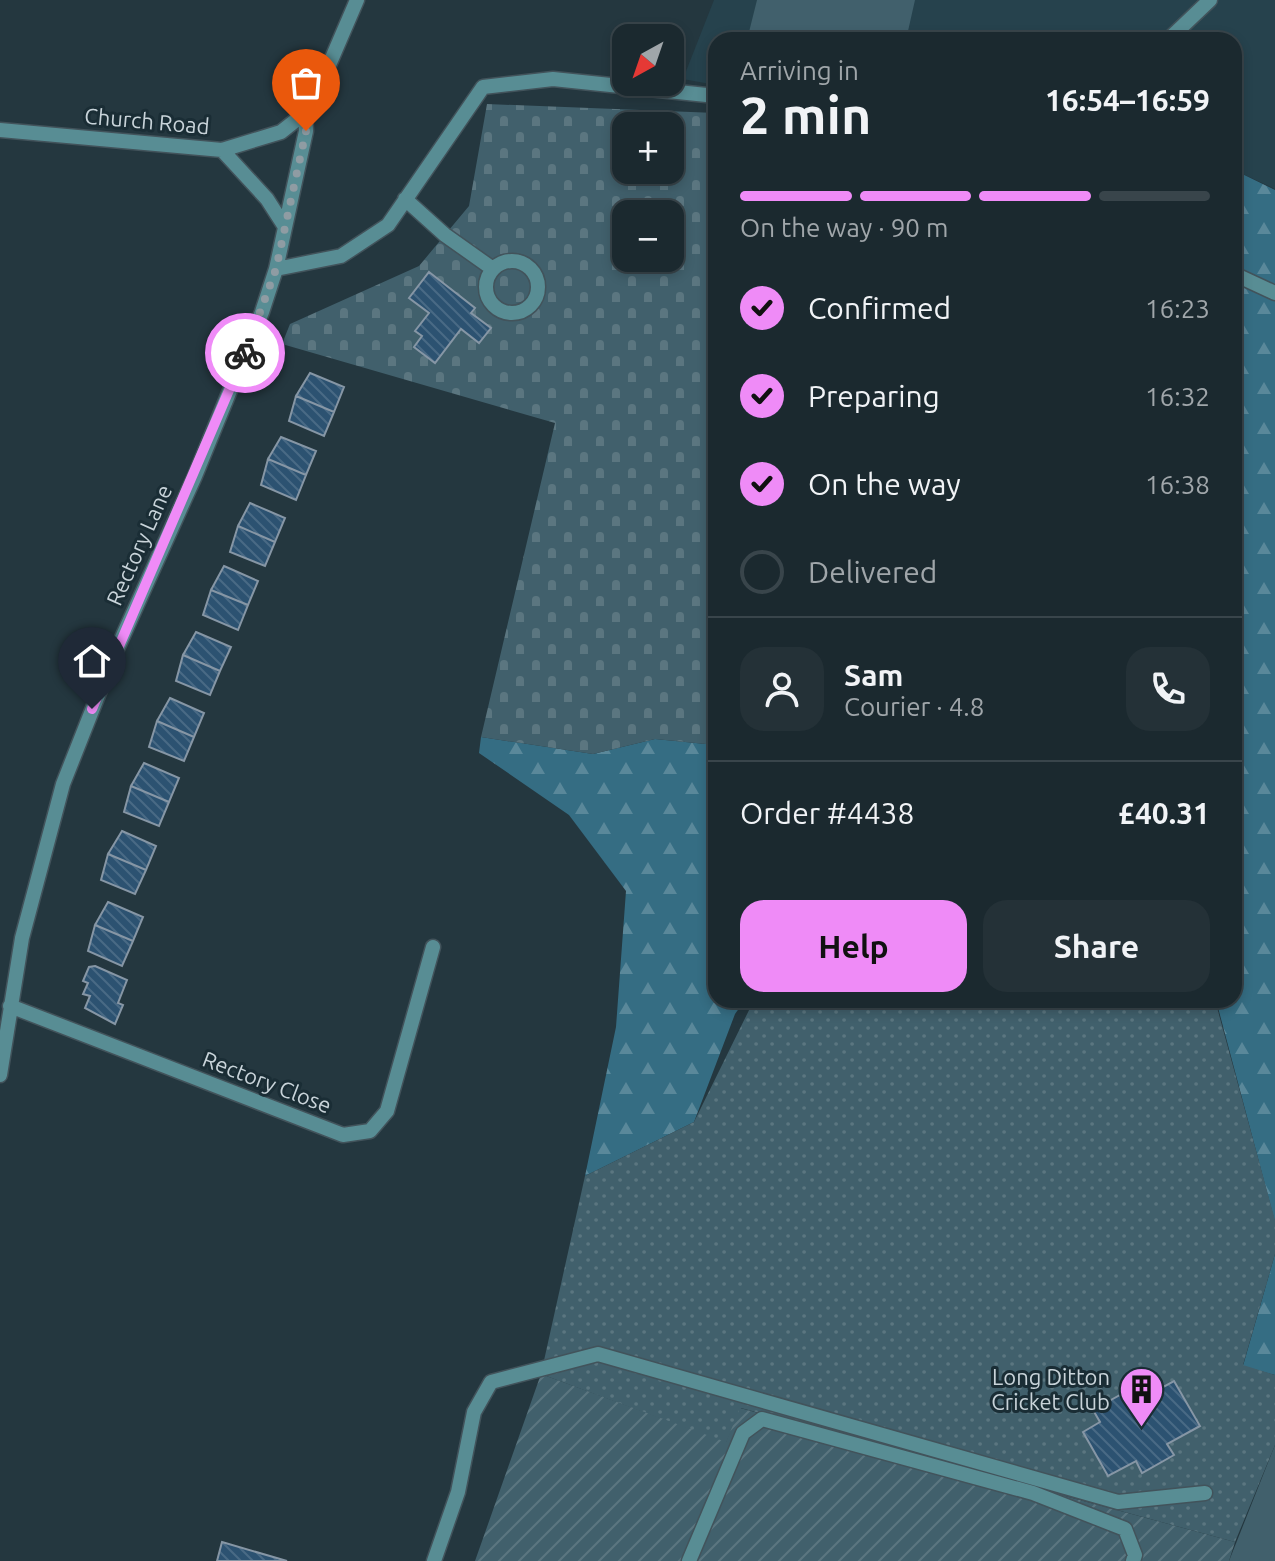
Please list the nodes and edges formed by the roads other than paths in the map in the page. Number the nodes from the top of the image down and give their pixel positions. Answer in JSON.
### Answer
{"nodes":[{"id":1,"x":357,"y":0,"type":"edge"},
{"id":2,"x":1210,"y":0,"type":"edge"},
{"id":3,"x":1176,"y":32,"type":"edge"},
{"id":4,"x":708,"y":95,"type":"edge"},
{"id":5,"x":305,"y":113,"type":"junction"},
{"id":6,"x":0,"y":130,"type":"edge"},
{"id":7,"x":222,"y":150,"type":"junction"},
{"id":8,"x":405,"y":199,"type":"junction"},
{"id":9,"x":285,"y":227,"type":"junction"},
{"id":10,"x":276,"y":269,"type":"junction"},
{"id":11,"x":493,"y":269,"type":"dead end"},
{"id":12,"x":1242,"y":278,"type":"edge"},
{"id":13,"x":1275,"y":293,"type":"edge"},
{"id":14,"x":433,"y":947,"type":"dead end"},
{"id":15,"x":10,"y":1006,"type":"junction"},
{"id":16,"x":0,"y":1075,"type":"edge"},
{"id":17,"x":1205,"y":1493,"type":"dead end"},
{"id":18,"x":434,"y":1561,"type":"edge"},
{"id":19,"x":689,"y":1561,"type":"edge"},
{"id":20,"x":1133,"y":1561,"type":"edge"}],
"edges":[{"from":1,"to":5,"type":"street","name":"Church Road"},
{"from":2,"to":3,"type":"street"},
{"from":4,"to":8,"type":"street"},
{"from":5,"to":7,"type":"street","name":"Church Road"},
{"from":5,"to":9,"type":"street","name":"Rectory Lane"},
{"from":6,"to":7,"type":"street","name":"Church Road"},
{"from":7,"to":9,"type":"street"},
{"from":8,"to":10,"type":"street"},
{"from":8,"to":11,"type":"street"},
{"from":9,"to":10,"type":"street","name":"Rectory Lane"},
{"from":10,"to":15,"type":"street","name":"Rectory Lane"},
{"from":12,"to":13,"type":"street"},
{"from":14,"to":15,"type":"street","name":"Rectory Close"},
{"from":15,"to":16,"type":"street","name":"Rectory Lane"},
{"from":17,"to":18,"type":"street"},
{"from":19,"to":20,"type":"street"}]}
